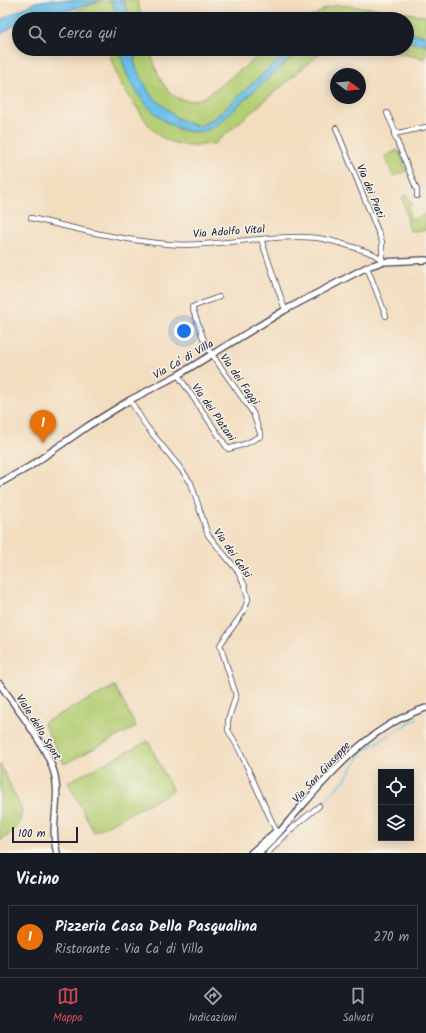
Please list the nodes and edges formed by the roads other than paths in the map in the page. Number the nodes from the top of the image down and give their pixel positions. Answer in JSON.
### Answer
{"nodes":[{"id":1,"x":387,"y":113,"type":"dead end"},
{"id":2,"x":426,"y":127,"type":"edge"},
{"id":3,"x":336,"y":128,"type":"dead end"},
{"id":4,"x":396,"y":133,"type":"junction"},
{"id":5,"x":417,"y":196,"type":"dead end"},
{"id":6,"x":30,"y":218,"type":"dead end"},
{"id":7,"x":261,"y":239,"type":"junction"},
{"id":8,"x":426,"y":260,"type":"edge"},
{"id":9,"x":382,"y":262,"type":"junction"},
{"id":10,"x":367,"y":267,"type":"junction"},
{"id":11,"x":219,"y":297,"type":"dead end"},
{"id":12,"x":285,"y":310,"type":"junction"},
{"id":13,"x":386,"y":316,"type":"dead end"},
{"id":14,"x":212,"y":354,"type":"junction"},
{"id":15,"x":178,"y":375,"type":"junction"},
{"id":16,"x":130,"y":400,"type":"junction"},
{"id":17,"x":261,"y":436,"type":"joint"},
{"id":18,"x":0,"y":483,"type":"edge"},
{"id":19,"x":0,"y":684,"type":"edge"},
{"id":20,"x":426,"y":708,"type":"edge"},
{"id":21,"x":319,"y":806,"type":"dead end"},
{"id":22,"x":277,"y":833,"type":"junction"},
{"id":23,"x":57,"y":853,"type":"edge"},
{"id":24,"x":251,"y":853,"type":"edge"},
{"id":25,"x":259,"y":853,"type":"edge"},
{"id":26,"x":268,"y":853,"type":"edge"}],
"edges":[{"from":1,"to":4,"type":"street"},
{"from":2,"to":4,"type":"street"},
{"from":3,"to":9,"type":"street","name":"Via dei Prati"},
{"from":4,"to":5,"type":"street"},
{"from":6,"to":7,"type":"street","name":"Via Adolfo Vital"},
{"from":7,"to":9,"type":"street","name":"Via Adolfo Vital"},
{"from":7,"to":12,"type":"street"},
{"from":8,"to":9,"type":"street"},
{"from":9,"to":10,"type":"street","name":"Via Ca' di Villa"},
{"from":10,"to":12,"type":"street","name":"Via Ca' di Villa"},
{"from":10,"to":13,"type":"street"},
{"from":11,"to":14,"type":"street","name":"Via dei Faggi"},
{"from":12,"to":14,"type":"street","name":"Via Ca' di Villa"},
{"from":14,"to":15,"type":"street","name":"Via Ca' di Villa"},
{"from":14,"to":17,"type":"street","name":"Via dei Faggi"},
{"from":15,"to":16,"type":"street","name":"Via Ca' di Villa"},
{"from":15,"to":17,"type":"street","name":"Via dei Platani"},
{"from":16,"to":18,"type":"street","name":"Via Ca' di Villa"},
{"from":16,"to":22,"type":"street","name":"Via dei Gelsi"},
{"from":19,"to":23,"type":"street","name":"Viale dello Sport"},
{"from":20,"to":22,"type":"street","name":"Via San Giuseppe"},
{"from":21,"to":26,"type":"street"},
{"from":22,"to":24,"type":"street","name":"Via San Giuseppe"},
{"from":22,"to":25,"type":"street","name":"Via San Giuseppe"}]}
